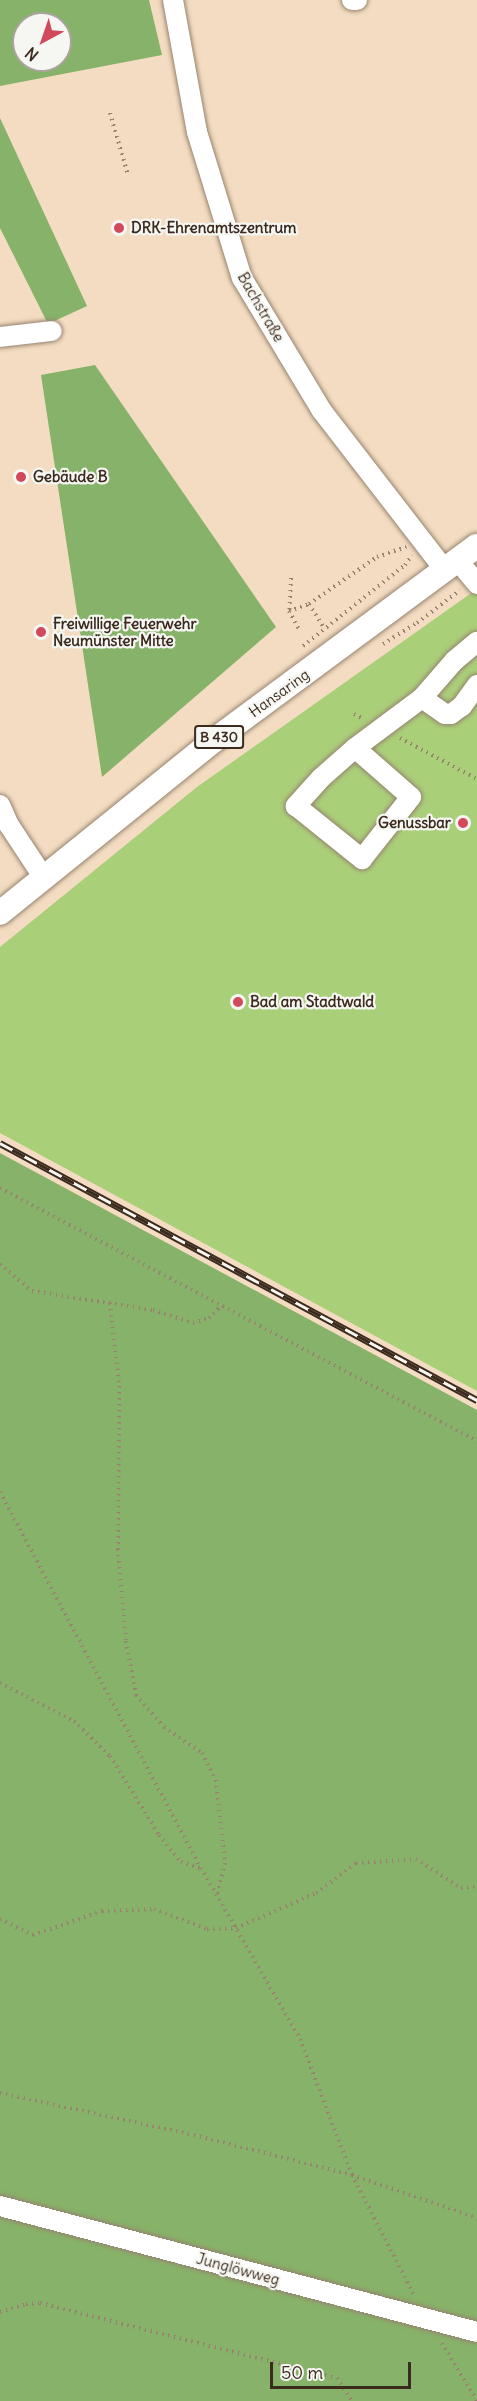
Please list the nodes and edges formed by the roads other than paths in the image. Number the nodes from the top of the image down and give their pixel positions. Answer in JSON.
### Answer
{"nodes":[{"id":1,"x":173,"y":0,"type":"edge"},
{"id":2,"x":352,"y":0,"type":"edge"},
{"id":3,"x":357,"y":0,"type":"edge"},
{"id":4,"x":52,"y":331,"type":"dead end"},
{"id":5,"x":0,"y":337,"type":"edge"},
{"id":6,"x":477,"y":546,"type":"edge"},
{"id":7,"x":452,"y":566,"type":"junction"},
{"id":8,"x":476,"y":582,"type":"edge"},
{"id":9,"x":477,"y":642,"type":"edge"},
{"id":10,"x":477,"y":686,"type":"edge"},
{"id":11,"x":422,"y":698,"type":"junction"},
{"id":12,"x":355,"y":748,"type":"junction"},
{"id":13,"x":0,"y":805,"type":"edge"},
{"id":14,"x":44,"y":878,"type":"junction"},
{"id":15,"x":0,"y":913,"type":"edge"},
{"id":16,"x":0,"y":2206,"type":"edge"},
{"id":17,"x":477,"y":2332,"type":"edge"}],
"edges":[{"from":1,"to":7,"type":"street","name":"Bachstraße"},
{"from":2,"to":3,"type":"street"},
{"from":4,"to":5,"type":"street"},
{"from":6,"to":7,"type":"main road","name":"Hansaring","number":"B 430"},
{"from":7,"to":8,"type":"street","name":"Bachstraße"},
{"from":7,"to":14,"type":"main road","name":"Hansaring","number":"B 430"},
{"from":9,"to":11,"type":"street"},
{"from":10,"to":11,"type":"street"},
{"from":11,"to":12,"type":"street"},
{"from":12,"to":12,"type":"street"},
{"from":13,"to":14,"type":"street"},
{"from":14,"to":15,"type":"main road","name":"Hansaring","number":"B 430"},
{"from":16,"to":17,"type":"street","name":"Junglöwweg"}]}
